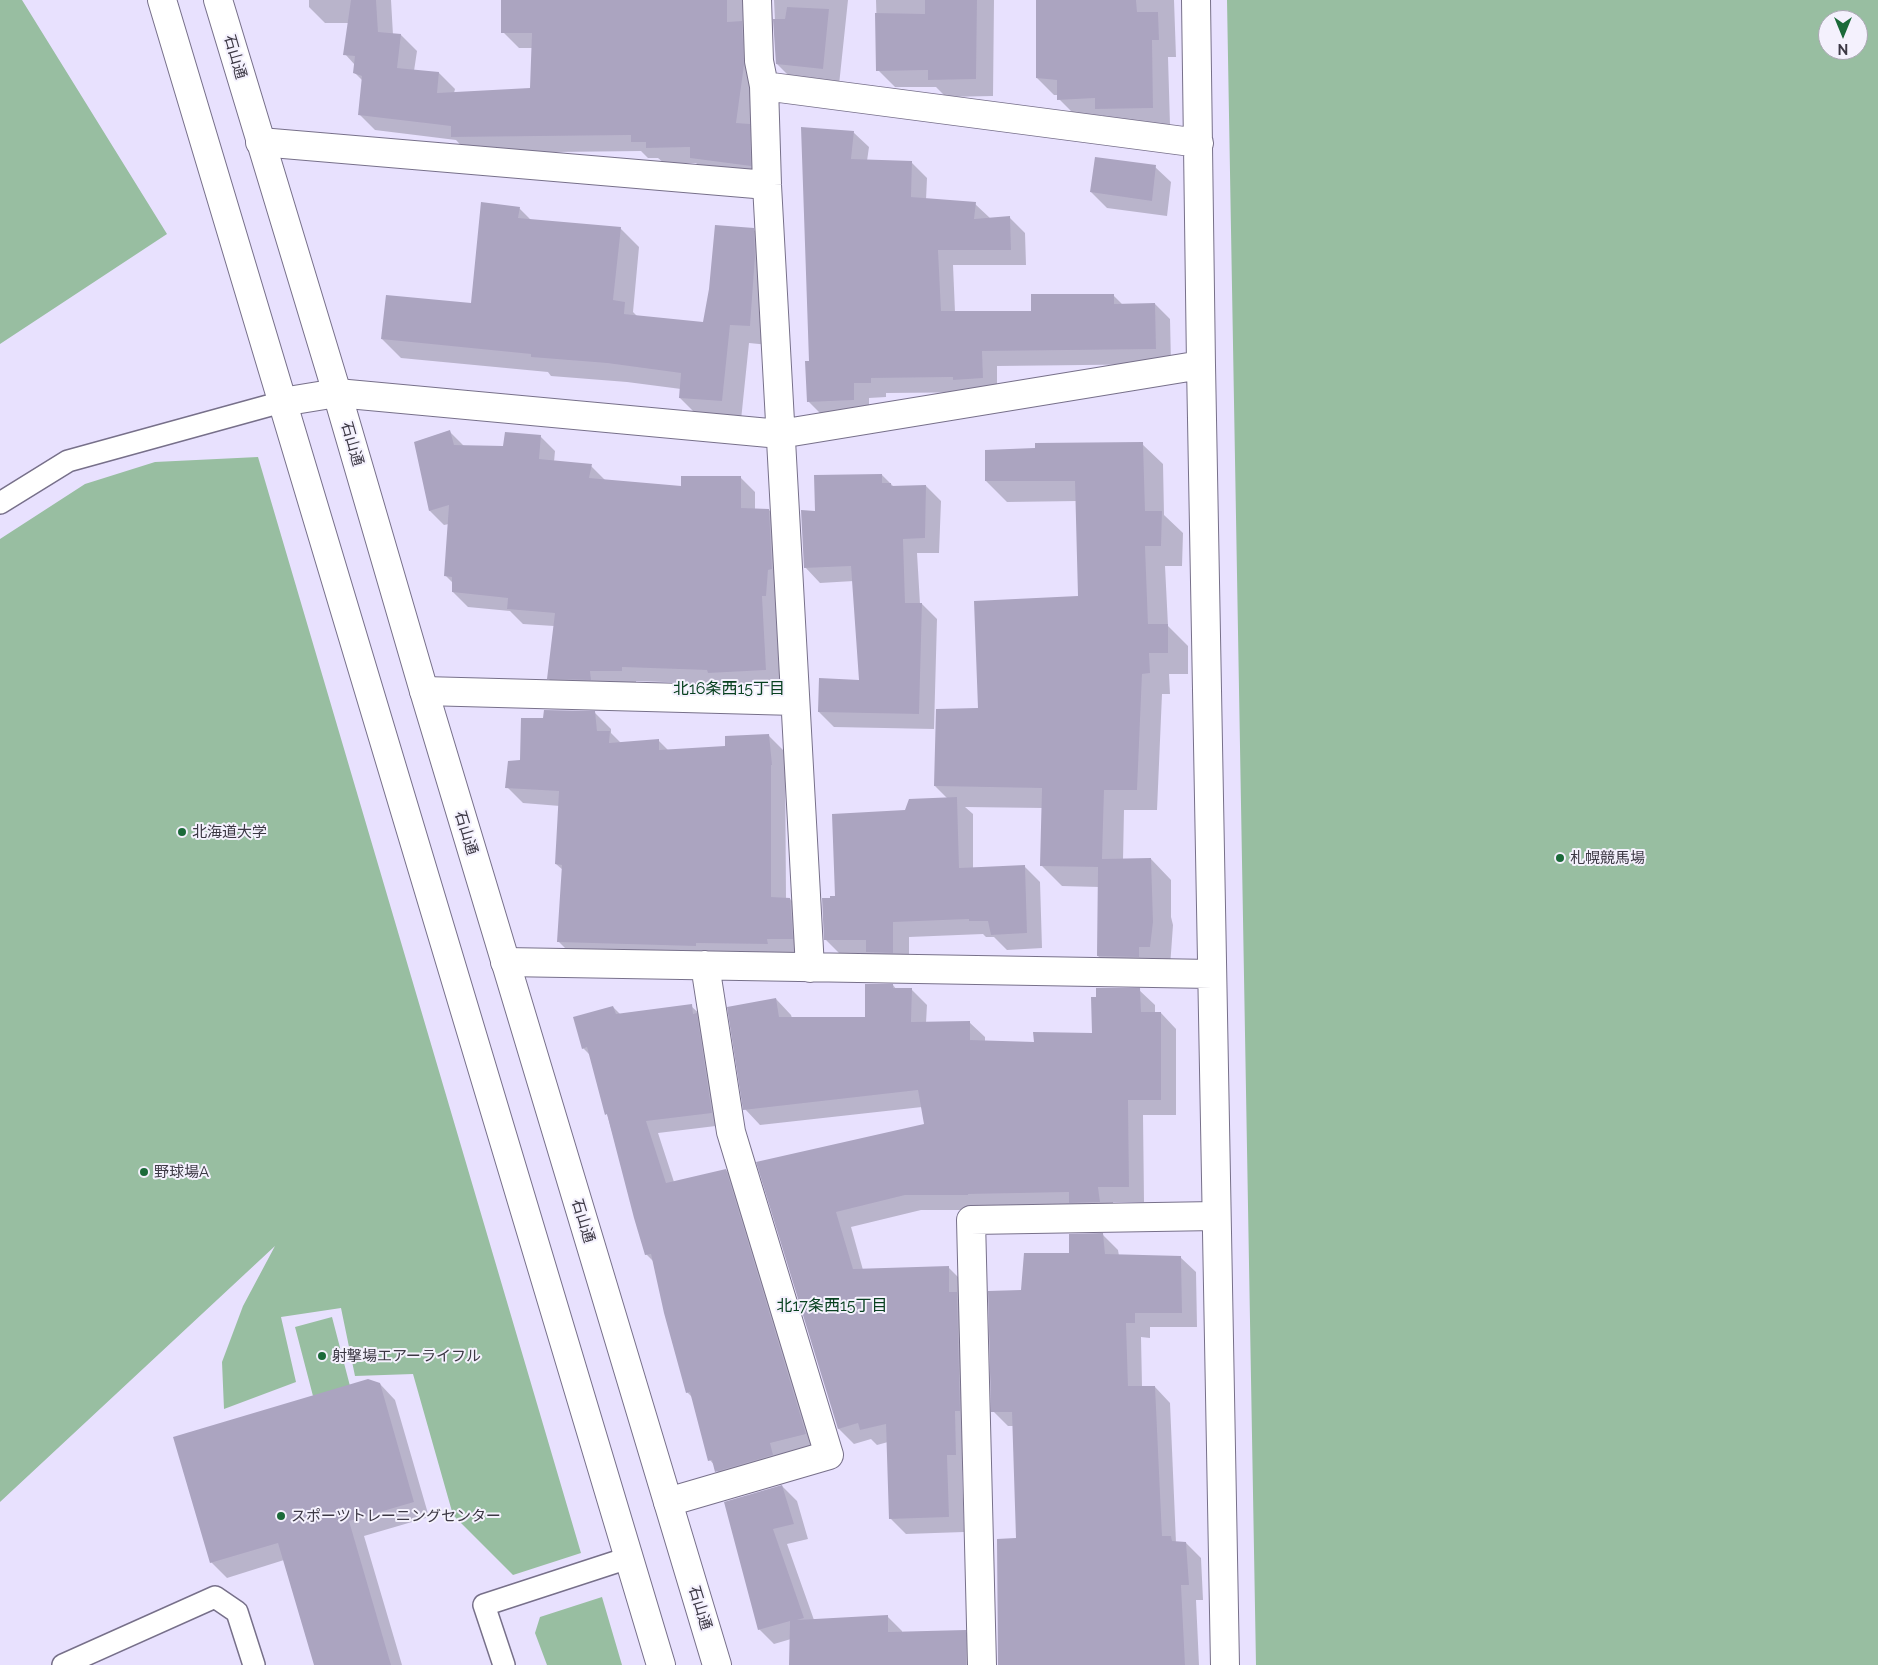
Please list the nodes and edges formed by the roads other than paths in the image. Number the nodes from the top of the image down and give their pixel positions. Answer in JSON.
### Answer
{"nodes":[{"id":1,"x":162,"y":0,"type":"edge"},
{"id":2,"x":218,"y":0,"type":"edge"},
{"id":3,"x":757,"y":0,"type":"edge"},
{"id":4,"x":1196,"y":0,"type":"edge"},
{"id":5,"x":764,"y":86,"type":"junction"},
{"id":6,"x":260,"y":142,"type":"junction"},
{"id":7,"x":1199,"y":144,"type":"junction"},
{"id":8,"x":767,"y":185,"type":"junction"},
{"id":9,"x":1201,"y":364,"type":"junction"},
{"id":10,"x":337,"y":393,"type":"junction"},
{"id":11,"x":282,"y":402,"type":"junction"},
{"id":12,"x":780,"y":434,"type":"junction"},
{"id":13,"x":0,"y":503,"type":"edge"},
{"id":14,"x":424,"y":691,"type":"junction"},
{"id":15,"x":795,"y":701,"type":"junction"},
{"id":16,"x":506,"y":962,"type":"junction"},
{"id":17,"x":705,"y":966,"type":"junction"},
{"id":18,"x":810,"y":968,"type":"junction"},
{"id":19,"x":1212,"y":974,"type":"junction"},
{"id":20,"x":1216,"y":1216,"type":"junction"},
{"id":21,"x":668,"y":1502,"type":"junction"},
{"id":22,"x":628,"y":1558,"type":"junction"},
{"id":23,"x":63,"y":1665,"type":"edge"},
{"id":24,"x":254,"y":1665,"type":"edge"},
{"id":25,"x":504,"y":1665,"type":"edge"},
{"id":26,"x":661,"y":1665,"type":"edge"},
{"id":27,"x":717,"y":1665,"type":"edge"},
{"id":28,"x":982,"y":1665,"type":"edge"},
{"id":29,"x":1225,"y":1665,"type":"edge"}],
"edges":[{"from":1,"to":11,"type":"street"},
{"from":2,"to":6,"type":"street","name":"石山通"},
{"from":3,"to":5,"type":"street"},
{"from":4,"to":7,"type":"street"},
{"from":5,"to":7,"type":"street"},
{"from":5,"to":8,"type":"street"},
{"from":6,"to":8,"type":"street"},
{"from":6,"to":10,"type":"street","name":"石山通"},
{"from":7,"to":9,"type":"street"},
{"from":8,"to":12,"type":"street"},
{"from":9,"to":12,"type":"street"},
{"from":9,"to":19,"type":"street"},
{"from":10,"to":11,"type":"street"},
{"from":10,"to":12,"type":"street"},
{"from":10,"to":14,"type":"street","name":"石山通"},
{"from":11,"to":13,"type":"lane"},
{"from":11,"to":22,"type":"street"},
{"from":12,"to":15,"type":"street"},
{"from":14,"to":15,"type":"street"},
{"from":14,"to":16,"type":"street","name":"石山通"},
{"from":15,"to":18,"type":"street"},
{"from":16,"to":17,"type":"street"},
{"from":16,"to":21,"type":"street","name":"石山通"},
{"from":17,"to":18,"type":"street"},
{"from":17,"to":21,"type":"street"},
{"from":18,"to":19,"type":"street"},
{"from":19,"to":20,"type":"street"},
{"from":20,"to":28,"type":"street"},
{"from":20,"to":29,"type":"street"},
{"from":21,"to":27,"type":"street","name":"石山通"},
{"from":22,"to":25,"type":"lane"},
{"from":22,"to":26,"type":"street"},
{"from":23,"to":24,"type":"lane"}]}
